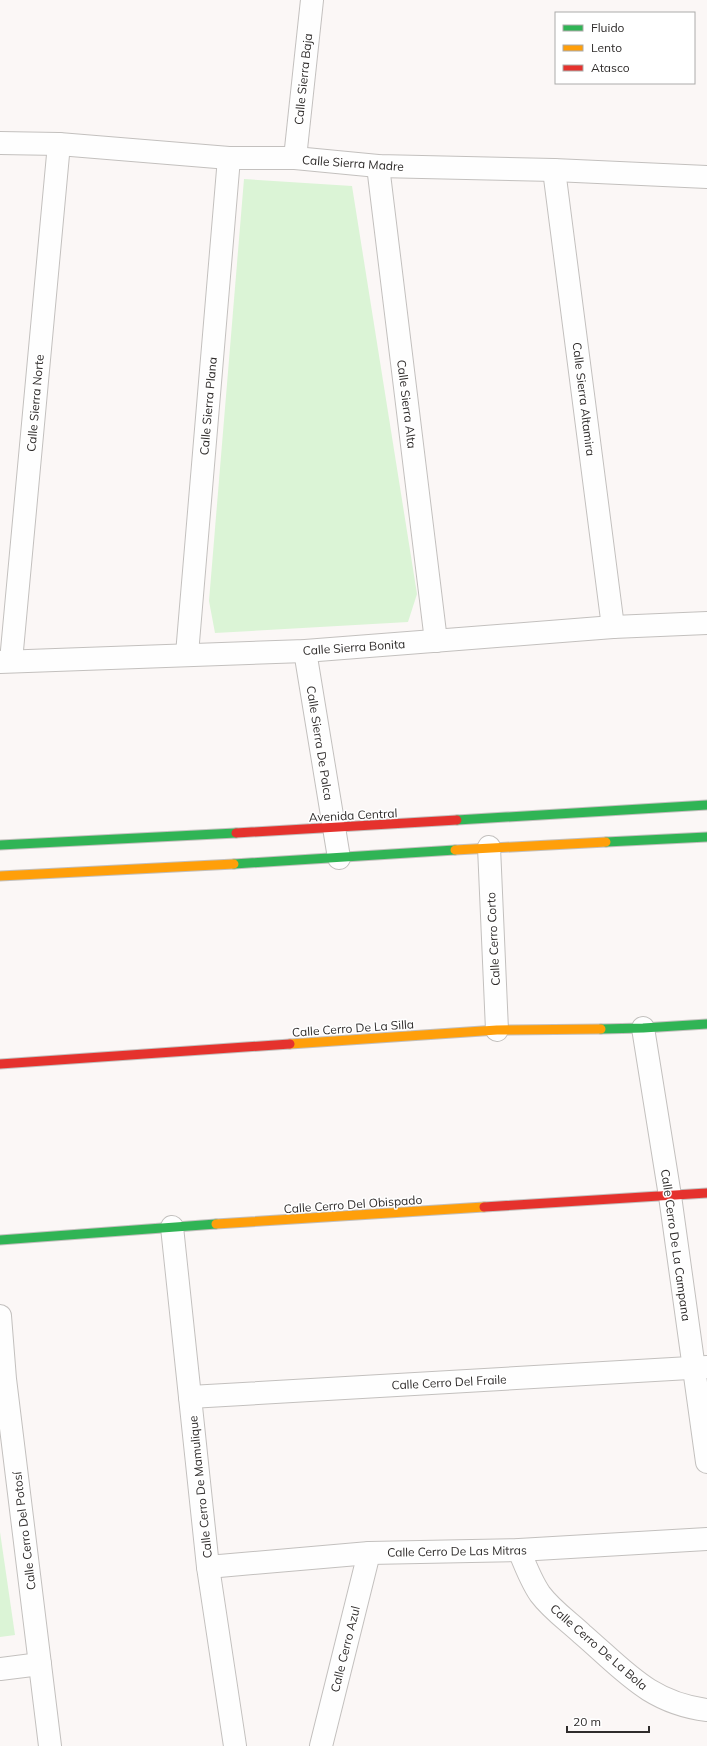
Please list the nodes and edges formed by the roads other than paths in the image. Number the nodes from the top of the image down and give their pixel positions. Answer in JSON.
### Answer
{"nodes":[{"id":1,"x":312,"y":0,"type":"edge"},
{"id":2,"x":0,"y":142,"type":"edge"},
{"id":3,"x":59,"y":144,"type":"junction"},
{"id":4,"x":229,"y":158,"type":"junction"},
{"id":5,"x":295,"y":158,"type":"junction"},
{"id":6,"x":378,"y":166,"type":"junction"},
{"id":7,"x":554,"y":170,"type":"junction"},
{"id":8,"x":707,"y":177,"type":"edge"},
{"id":9,"x":707,"y":622,"type":"edge"},
{"id":10,"x":613,"y":627,"type":"junction"},
{"id":11,"x":436,"y":641,"type":"junction"},
{"id":12,"x":305,"y":651,"type":"junction"},
{"id":13,"x":187,"y":654,"type":"junction"},
{"id":14,"x":5,"y":661,"type":"edge"},
{"id":15,"x":707,"y":804,"type":"edge"},
{"id":16,"x":334,"y":828,"type":"junction"},
{"id":17,"x":707,"y":837,"type":"edge"},
{"id":18,"x":0,"y":845,"type":"edge"},
{"id":19,"x":489,"y":847,"type":"junction"},
{"id":20,"x":339,"y":858,"type":"junction"},
{"id":21,"x":0,"y":876,"type":"edge"},
{"id":22,"x":707,"y":1024,"type":"edge"},
{"id":23,"x":643,"y":1028,"type":"junction"},
{"id":24,"x":497,"y":1030,"type":"junction"},
{"id":25,"x":0,"y":1064,"type":"edge"},
{"id":26,"x":707,"y":1193,"type":"edge"},
{"id":27,"x":670,"y":1196,"type":"junction"},
{"id":28,"x":172,"y":1228,"type":"junction"},
{"id":29,"x":0,"y":1240,"type":"edge"},
{"id":30,"x":0,"y":1316,"type":"edge"},
{"id":31,"x":700,"y":1367,"type":"edge"},
{"id":32,"x":3,"y":1380,"type":"edge"},
{"id":33,"x":190,"y":1397,"type":"junction"},
{"id":34,"x":707,"y":1462,"type":"edge"},
{"id":35,"x":707,"y":1539,"type":"edge"},
{"id":36,"x":518,"y":1550,"type":"junction"},
{"id":37,"x":369,"y":1553,"type":"junction"},
{"id":38,"x":208,"y":1567,"type":"junction"},
{"id":39,"x":40,"y":1664,"type":"junction"},
{"id":40,"x":0,"y":1669,"type":"edge"},
{"id":41,"x":707,"y":1710,"type":"edge"},
{"id":42,"x":50,"y":1746,"type":"edge"},
{"id":43,"x":235,"y":1746,"type":"edge"},
{"id":44,"x":320,"y":1746,"type":"edge"}],
"edges":[{"from":1,"to":5,"type":"street","name":"Calle Sierra Baja"},
{"from":2,"to":3,"type":"street","name":"Calle Sierra Madre"},
{"from":3,"to":4,"type":"street","name":"Calle Sierra Madre"},
{"from":3,"to":14,"type":"street","name":"Calle Sierra Norte"},
{"from":4,"to":5,"type":"street","name":"Calle Sierra Madre"},
{"from":4,"to":13,"type":"street","name":"Calle Sierra Plana"},
{"from":5,"to":6,"type":"street","name":"Calle Sierra Madre"},
{"from":6,"to":7,"type":"street","name":"Calle Sierra Madre"},
{"from":6,"to":11,"type":"street","name":"Calle Sierra Alta"},
{"from":7,"to":8,"type":"street","name":"Calle Sierra Madre"},
{"from":7,"to":10,"type":"street","name":"Calle Sierra Altamira"},
{"from":9,"to":10,"type":"street","name":"Calle Sierra Bonita"},
{"from":10,"to":11,"type":"street","name":"Calle Sierra Bonita"},
{"from":11,"to":12,"type":"street","name":"Calle Sierra Bonita"},
{"from":12,"to":13,"type":"street","name":"Calle Sierra Bonita"},
{"from":12,"to":16,"type":"street","name":"Calle Sierra De Palca"},
{"from":13,"to":14,"type":"street","name":"Calle Sierra Bonita"},
{"from":15,"to":16,"type":"street","name":"Avenida Central"},
{"from":16,"to":18,"type":"street","name":"Avenida Central"},
{"from":16,"to":20,"type":"street","name":"Calle Sierra De Palca"},
{"from":17,"to":19,"type":"street"},
{"from":19,"to":20,"type":"street"},
{"from":19,"to":24,"type":"street","name":"Calle Cerro Corto"},
{"from":20,"to":21,"type":"street"},
{"from":22,"to":23,"type":"street","name":"Calle Cerro De La Silla"},
{"from":23,"to":24,"type":"street","name":"Calle Cerro De La Silla"},
{"from":23,"to":27,"type":"street","name":"Calle Cerro De La Campana"},
{"from":24,"to":25,"type":"street","name":"Calle Cerro De La Silla"},
{"from":26,"to":27,"type":"street","name":"Calle Cerro Del Obispado"},
{"from":27,"to":28,"type":"street","name":"Calle Cerro Del Obispado"},
{"from":27,"to":31,"type":"street","name":"Calle Cerro De La Campana"},
{"from":28,"to":29,"type":"street","name":"Calle Cerro Del Obispado"},
{"from":28,"to":33,"type":"street","name":"Calle Cerro De Mamulique"},
{"from":30,"to":32,"type":"street","name":"Calle Cerro Del Potosí"},
{"from":31,"to":33,"type":"street","name":"Calle Cerro Del Fraile"},
{"from":31,"to":34,"type":"street","name":"Calle Cerro De La Campana"},
{"from":32,"to":39,"type":"street","name":"Calle Cerro Del Potosí"},
{"from":33,"to":38,"type":"street","name":"Calle Cerro De Mamulique"},
{"from":35,"to":36,"type":"street","name":"Calle Cerro De Las Mitras"},
{"from":36,"to":37,"type":"street","name":"Calle Cerro De Las Mitras"},
{"from":36,"to":41,"type":"street","name":"Calle Cerro De La Bola"},
{"from":37,"to":38,"type":"street","name":"Calle Cerro De Las Mitras"},
{"from":37,"to":44,"type":"street","name":"Calle Cerro Azul"},
{"from":38,"to":43,"type":"street","name":"Calle Cerro De Mamulique"},
{"from":39,"to":40,"type":"street"},
{"from":39,"to":42,"type":"street","name":"Calle Cerro Del Potosí"}]}
